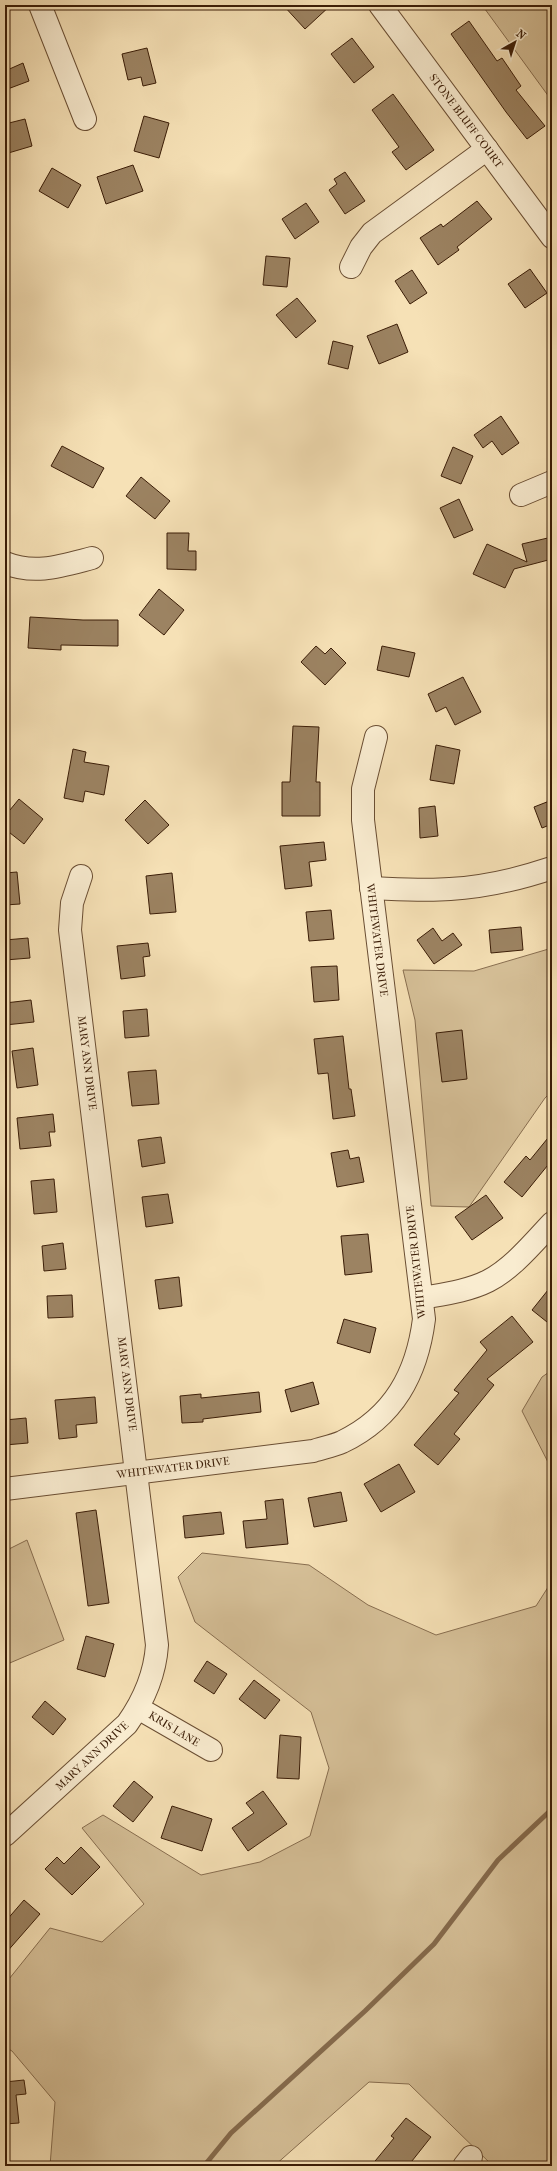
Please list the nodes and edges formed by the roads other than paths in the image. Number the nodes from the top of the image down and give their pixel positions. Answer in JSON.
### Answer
{"nodes":[{"id":1,"x":40,"y":5,"type":"edge"},
{"id":2,"x":380,"y":5,"type":"edge"},
{"id":3,"x":85,"y":119,"type":"dead end"},
{"id":4,"x":487,"y":149,"type":"junction"},
{"id":5,"x":552,"y":237,"type":"edge"},
{"id":6,"x":351,"y":267,"type":"dead end"},
{"id":7,"x":552,"y":482,"type":"edge"},
{"id":8,"x":521,"y":495,"type":"dead end"},
{"id":9,"x":92,"y":558,"type":"dead end"},
{"id":10,"x":5,"y":563,"type":"edge"},
{"id":11,"x":376,"y":737,"type":"dead end"},
{"id":12,"x":552,"y":868,"type":"edge"},
{"id":13,"x":81,"y":876,"type":"dead end"},
{"id":14,"x":371,"y":888,"type":"junction"},
{"id":15,"x":552,"y":1223,"type":"edge"},
{"id":16,"x":422,"y":1298,"type":"junction"},
{"id":17,"x":138,"y":1473,"type":"junction"},
{"id":18,"x":5,"y":1489,"type":"edge"},
{"id":19,"x":138,"y":1708,"type":"junction"},
{"id":20,"x":211,"y":1750,"type":"dead end"},
{"id":21,"x":5,"y":1835,"type":"edge"}],
"edges":[{"from":1,"to":3,"type":"street"},
{"from":2,"to":4,"type":"street","name":"STONE BLUFF COURT"},
{"from":4,"to":5,"type":"street","name":"STONE BLUFF COURT"},
{"from":4,"to":6,"type":"street"},
{"from":7,"to":8,"type":"street"},
{"from":9,"to":10,"type":"street"},
{"from":11,"to":14,"type":"street","name":"WHITEWATER DRIVE"},
{"from":12,"to":14,"type":"street"},
{"from":13,"to":17,"type":"street","name":"MARY ANN DRIVE"},
{"from":14,"to":16,"type":"street","name":"WHITEWATER DRIVE"},
{"from":15,"to":16,"type":"street"},
{"from":16,"to":17,"type":"street","name":"WHITEWATER DRIVE"},
{"from":17,"to":18,"type":"street","name":"WHITEWATER DRIVE"},
{"from":17,"to":19,"type":"street","name":"MARY ANN DRIVE"},
{"from":19,"to":20,"type":"street","name":"KRIS LANE"},
{"from":19,"to":21,"type":"street","name":"MARY ANN DRIVE"}]}
